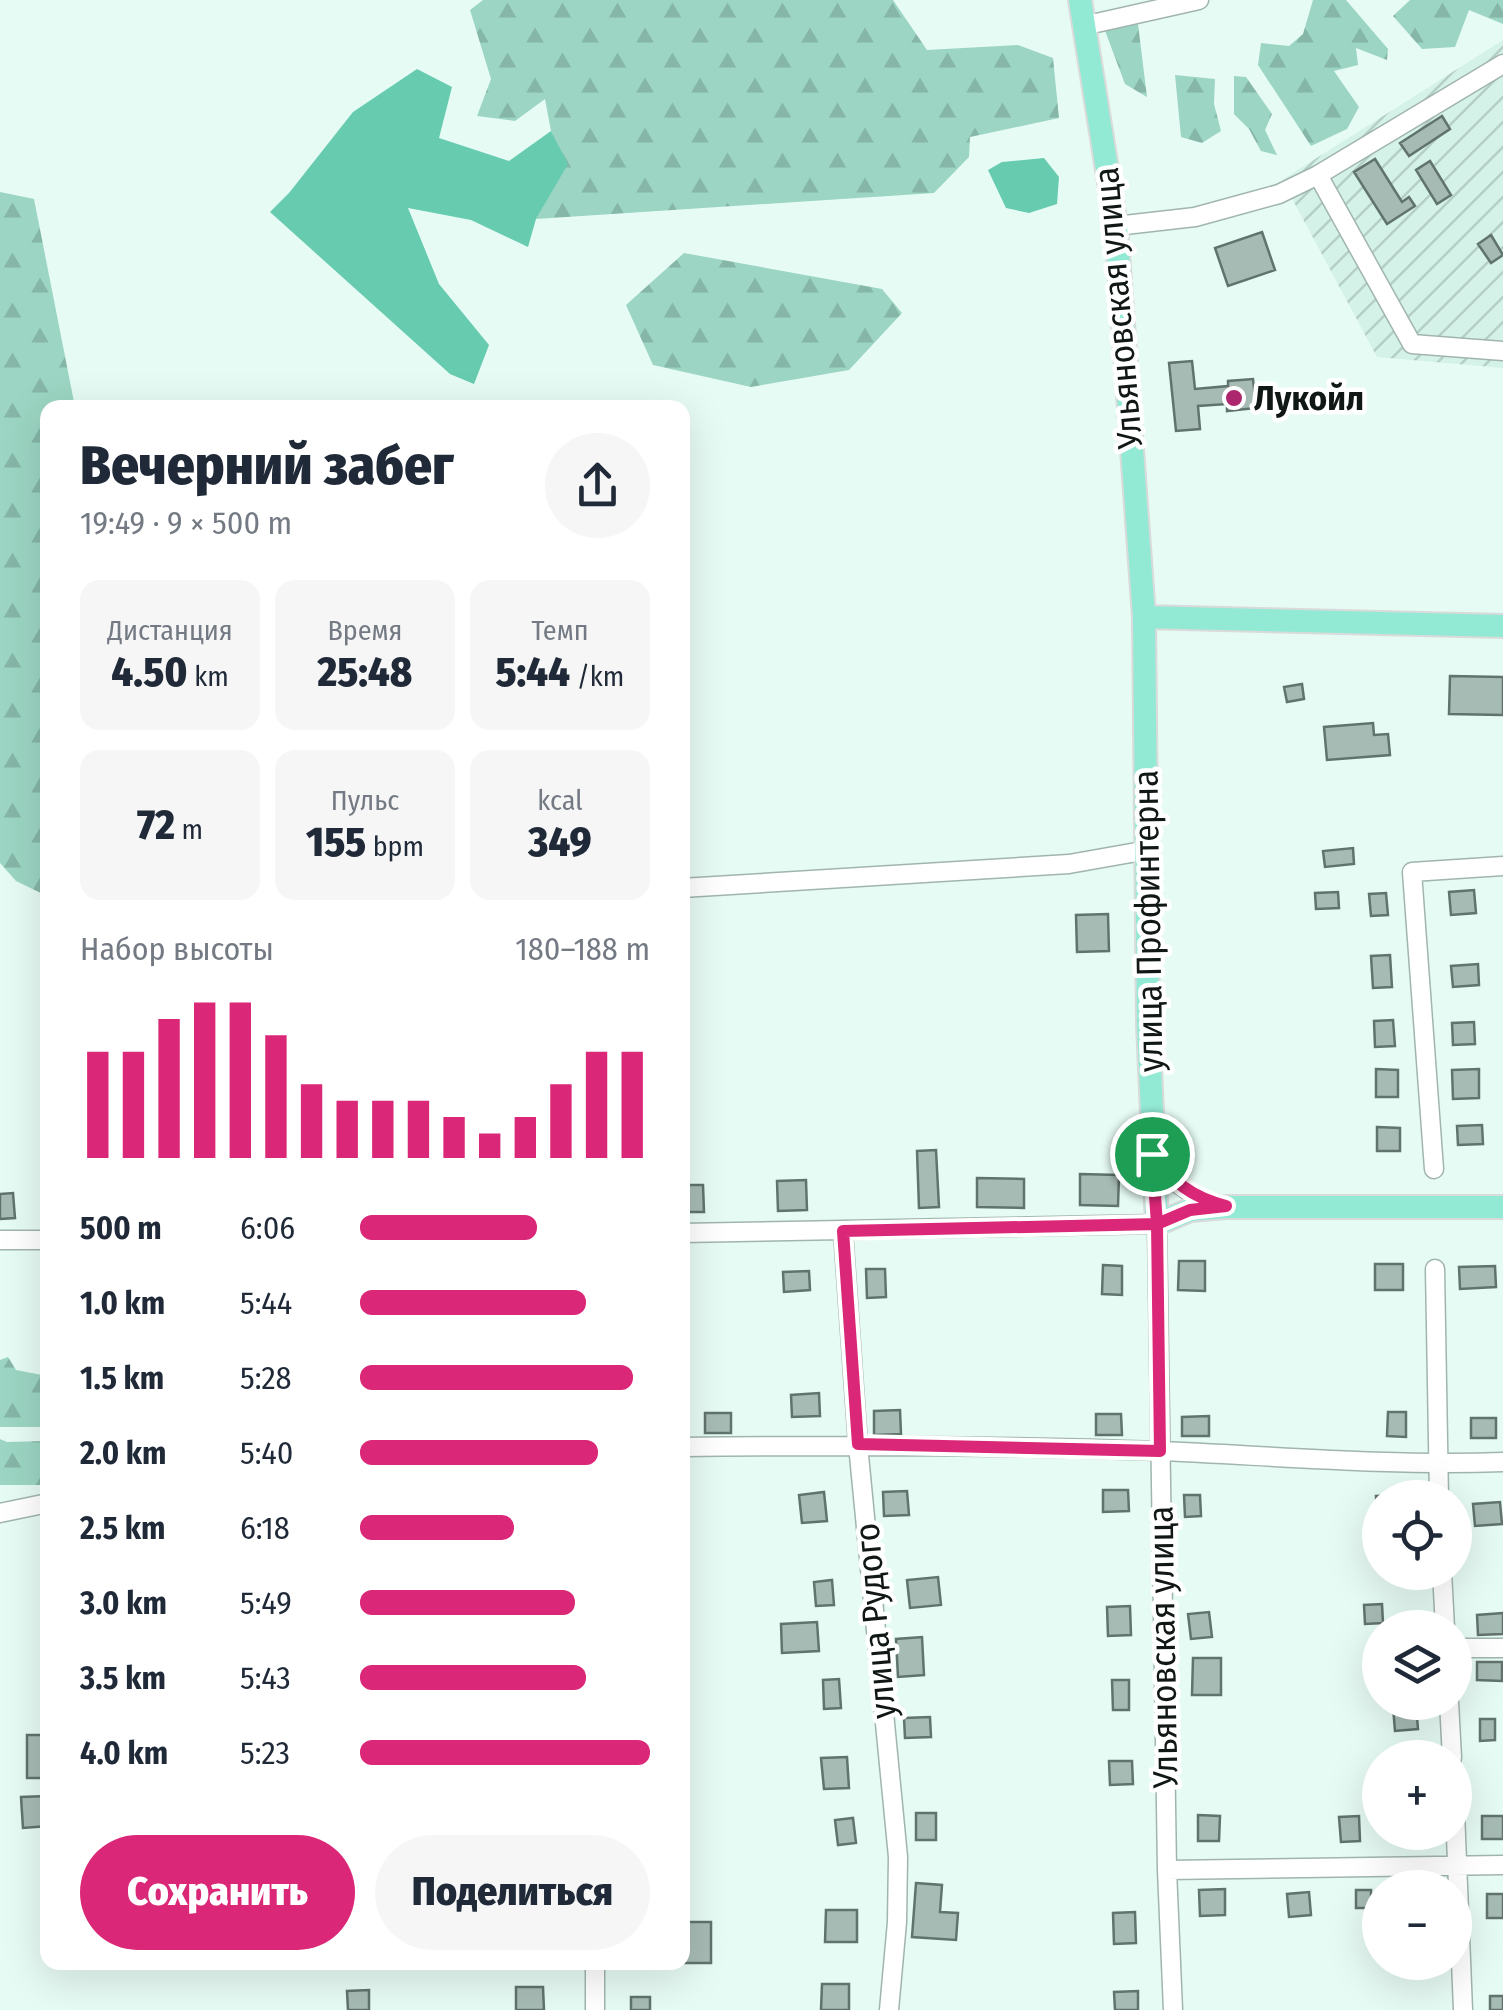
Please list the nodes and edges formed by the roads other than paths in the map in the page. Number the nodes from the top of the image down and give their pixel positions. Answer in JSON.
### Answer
{"nodes":[{"id":1,"x":1080,"y":0,"type":"edge"},
{"id":2,"x":1199,"y":0,"type":"edge"},
{"id":3,"x":1083,"y":26,"type":"junction"},
{"id":4,"x":1503,"y":64,"type":"edge"},
{"id":5,"x":1318,"y":175,"type":"junction"},
{"id":6,"x":1116,"y":226,"type":"junction"},
{"id":7,"x":1503,"y":351,"type":"edge"},
{"id":8,"x":1144,"y":617,"type":"junction"},
{"id":9,"x":1503,"y":626,"type":"edge"},
{"id":10,"x":1148,"y":850,"type":"junction"},
{"id":11,"x":1503,"y":866,"type":"edge"},
{"id":12,"x":690,"y":888,"type":"edge"},
{"id":13,"x":1152,"y":1154,"type":"junction"},
{"id":14,"x":1434,"y":1168,"type":"dead end"},
{"id":15,"x":1226,"y":1206,"type":"junction"},
{"id":16,"x":1503,"y":1207,"type":"edge"},
{"id":17,"x":1157,"y":1224,"type":"junction"},
{"id":18,"x":843,"y":1231,"type":"junction"},
{"id":19,"x":690,"y":1233,"type":"edge"},
{"id":20,"x":0,"y":1240,"type":"edge"},
{"id":21,"x":40,"y":1240,"type":"edge"},
{"id":22,"x":1435,"y":1269,"type":"dead end"},
{"id":23,"x":858,"y":1444,"type":"junction"},
{"id":24,"x":690,"y":1447,"type":"edge"},
{"id":25,"x":1160,"y":1451,"type":"junction"},
{"id":26,"x":1503,"y":1462,"type":"edge"},
{"id":27,"x":1437,"y":1465,"type":"junction"},
{"id":28,"x":1437,"y":1480,"type":"edge"},
{"id":29,"x":40,"y":1505,"type":"edge"},
{"id":30,"x":0,"y":1513,"type":"edge"},
{"id":31,"x":1472,"y":1648,"type":"edge"},
{"id":32,"x":1503,"y":1648,"type":"edge"},
{"id":33,"x":1457,"y":1850,"type":"edge"},
{"id":34,"x":1458,"y":1864,"type":"junction"},
{"id":35,"x":1503,"y":1865,"type":"edge"},
{"id":36,"x":1167,"y":1870,"type":"junction"},
{"id":37,"x":595,"y":1970,"type":"edge"},
{"id":38,"x":595,"y":2010,"type":"edge"},
{"id":39,"x":888,"y":2010,"type":"edge"},
{"id":40,"x":1173,"y":2010,"type":"edge"},
{"id":41,"x":1463,"y":2010,"type":"edge"}],
"edges":[{"from":1,"to":3,"type":"main road","name":"Ульяновская улица"},
{"from":2,"to":3,"type":"street"},
{"from":3,"to":6,"type":"main road","name":"Ульяновская улица"},
{"from":4,"to":5,"type":"street"},
{"from":5,"to":6,"type":"street"},
{"from":5,"to":7,"type":"street"},
{"from":6,"to":8,"type":"main road","name":"Ульяновская улица"},
{"from":8,"to":9,"type":"main road"},
{"from":8,"to":10,"type":"main road","name":"улица Профинтерна"},
{"from":10,"to":12,"type":"street"},
{"from":10,"to":13,"type":"main road","name":"улица Профинтерна"},
{"from":11,"to":14,"type":"street"},
{"from":13,"to":15,"type":"street"},
{"from":13,"to":17,"type":"main road","name":"улица Профинтерна"},
{"from":15,"to":16,"type":"main road"},
{"from":15,"to":17,"type":"main road"},
{"from":17,"to":18,"type":"street"},
{"from":17,"to":25,"type":"street","name":"Ульяновская улица"},
{"from":18,"to":19,"type":"street"},
{"from":18,"to":23,"type":"street","name":"улица Рудого"},
{"from":20,"to":21,"type":"street"},
{"from":22,"to":27,"type":"street"},
{"from":23,"to":24,"type":"street"},
{"from":23,"to":25,"type":"street"},
{"from":23,"to":39,"type":"street","name":"улица Рудого"},
{"from":25,"to":27,"type":"street"},
{"from":25,"to":36,"type":"street","name":"Ульяновская улица"},
{"from":26,"to":27,"type":"street"},
{"from":27,"to":28,"type":"street"},
{"from":29,"to":30,"type":"street"},
{"from":31,"to":32,"type":"street"},
{"from":33,"to":34,"type":"street"},
{"from":34,"to":35,"type":"street"},
{"from":34,"to":36,"type":"street"},
{"from":34,"to":41,"type":"street"},
{"from":36,"to":40,"type":"street","name":"Ульяновская улица"},
{"from":37,"to":38,"type":"street"}]}
